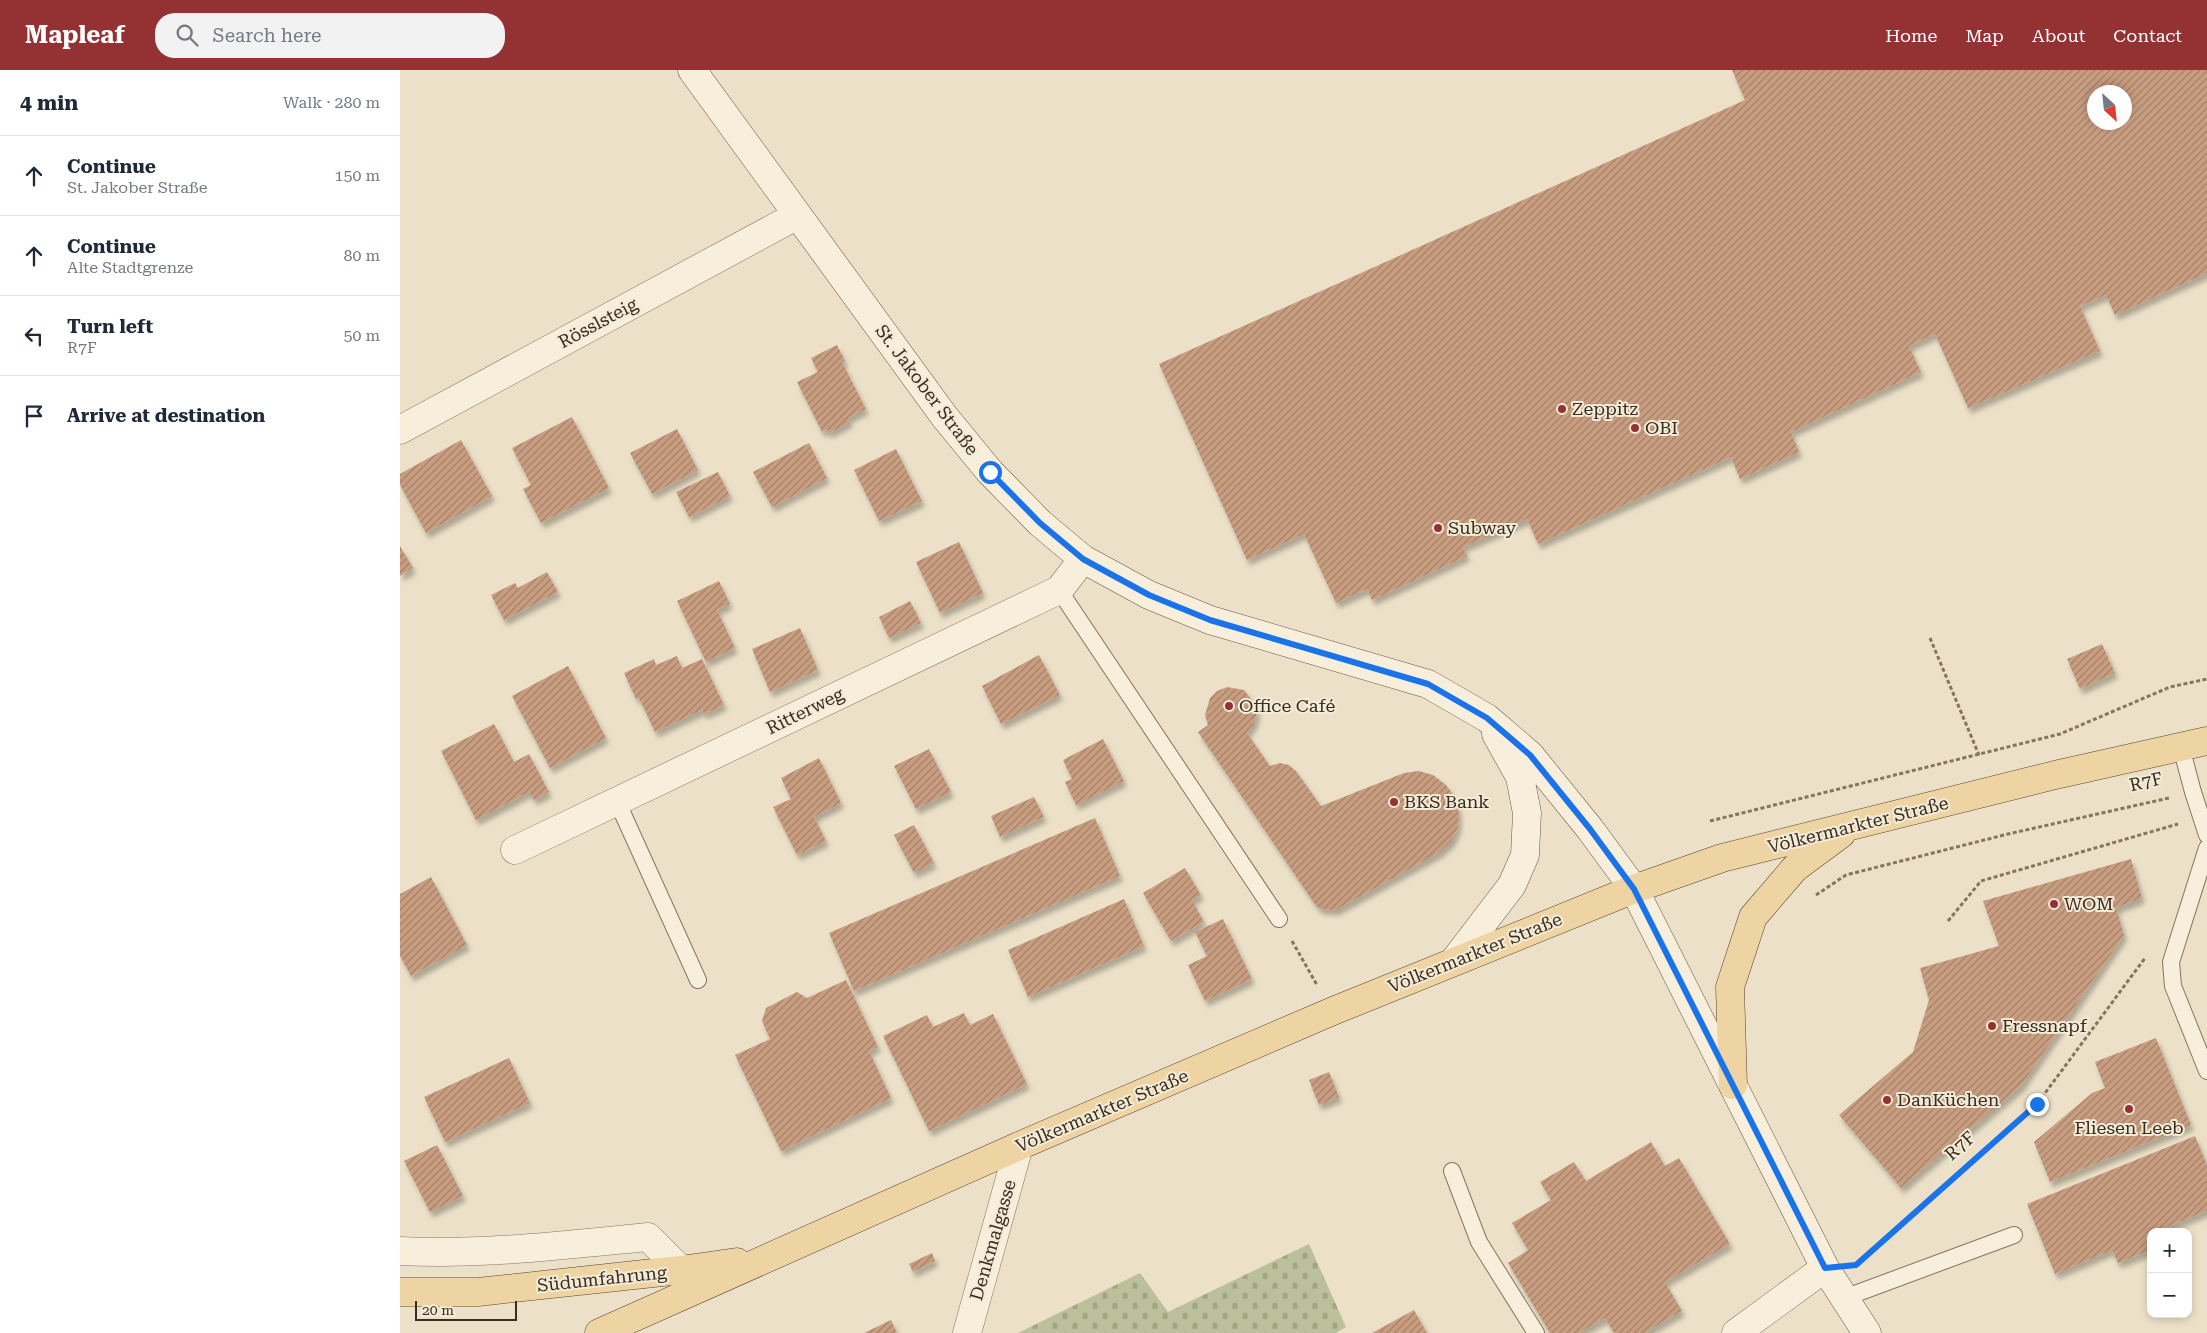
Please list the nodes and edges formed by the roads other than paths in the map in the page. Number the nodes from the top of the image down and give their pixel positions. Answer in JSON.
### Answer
{"nodes":[{"id":1,"x":692,"y":70,"type":"edge"},
{"id":2,"x":796,"y":216,"type":"junction"},
{"id":3,"x":400,"y":430,"type":"edge"},
{"id":4,"x":1083,"y":559,"type":"junction"},
{"id":5,"x":1059,"y":590,"type":"junction"},
{"id":6,"x":1487,"y":718,"type":"junction"},
{"id":7,"x":2207,"y":741,"type":"edge"},
{"id":8,"x":2181,"y":747,"type":"junction"},
{"id":9,"x":617,"y":801,"type":"junction"},
{"id":10,"x":1850,"y":827,"type":"junction"},
{"id":11,"x":2207,"y":835,"type":"edge"},
{"id":12,"x":2207,"y":848,"type":"edge"},
{"id":13,"x":515,"y":850,"type":"dead end"},
{"id":14,"x":1634,"y":889,"type":"junction"},
{"id":15,"x":1279,"y":919,"type":"road end"},
{"id":16,"x":1454,"y":961,"type":"junction"},
{"id":17,"x":698,"y":980,"type":"dead end"},
{"id":18,"x":2207,"y":1071,"type":"edge"},
{"id":19,"x":1733,"y":1085,"type":"junction"},
{"id":20,"x":1019,"y":1146,"type":"junction"},
{"id":21,"x":1452,"y":1171,"type":"dead end"},
{"id":22,"x":2014,"y":1235,"type":"dead end"},
{"id":23,"x":400,"y":1251,"type":"edge"},
{"id":24,"x":773,"y":1256,"type":"junction"},
{"id":25,"x":1825,"y":1268,"type":"junction"},
{"id":26,"x":681,"y":1270,"type":"junction"},
{"id":27,"x":400,"y":1292,"type":"edge"},
{"id":28,"x":1844,"y":1298,"type":"junction"},
{"id":29,"x":600,"y":1333,"type":"edge"},
{"id":30,"x":967,"y":1333,"type":"edge"},
{"id":31,"x":1536,"y":1333,"type":"edge"},
{"id":32,"x":1736,"y":1333,"type":"edge"},
{"id":33,"x":1867,"y":1333,"type":"edge"}],
"edges":[{"from":1,"to":2,"type":"street","name":"St. Jakober Straße"},
{"from":2,"to":3,"type":"street","name":"Rösslsteig"},
{"from":2,"to":4,"type":"street","name":"St. Jakober Straße"},
{"from":4,"to":5,"type":"street","name":"Ritterweg"},
{"from":4,"to":6,"type":"street","name":"St. Jakober Straße"},
{"from":5,"to":9,"type":"street","name":"Ritterweg"},
{"from":5,"to":15,"type":"lane"},
{"from":6,"to":14,"type":"street","name":"St. Jakober Straße"},
{"from":6,"to":16,"type":"street"},
{"from":7,"to":8,"type":"main road","name":"Völkermarkter Straße"},
{"from":8,"to":10,"type":"main road","name":"Völkermarkter Straße"},
{"from":8,"to":11,"type":"lane"},
{"from":9,"to":13,"type":"street","name":"Ritterweg"},
{"from":9,"to":17,"type":"lane"},
{"from":10,"to":14,"type":"main road","name":"Völkermarkter Straße"},
{"from":10,"to":19,"type":"main road"},
{"from":12,"to":18,"type":"lane"},
{"from":14,"to":16,"type":"main road","name":"Völkermarkter Straße"},
{"from":14,"to":19,"type":"street","name":"St. Jakober Straße"},
{"from":16,"to":20,"type":"main road","name":"Völkermarkter Straße"},
{"from":19,"to":25,"type":"street","name":"St. Jakober Straße"},
{"from":20,"to":24,"type":"main road","name":"Völkermarkter Straße"},
{"from":20,"to":30,"type":"street","name":"Denkmalgasse"},
{"from":21,"to":31,"type":"lane"},
{"from":22,"to":28,"type":"lane"},
{"from":23,"to":26,"type":"street"},
{"from":24,"to":26,"type":"main road","name":"Südumfahrung"},
{"from":24,"to":29,"type":"main road","name":"Völkermarkter Straße"},
{"from":25,"to":28,"type":"street","name":"St. Jakober Straße"},
{"from":25,"to":32,"type":"street"},
{"from":26,"to":27,"type":"main road","name":"Südumfahrung"},
{"from":28,"to":33,"type":"street","name":"St. Jakober Straße"}]}
